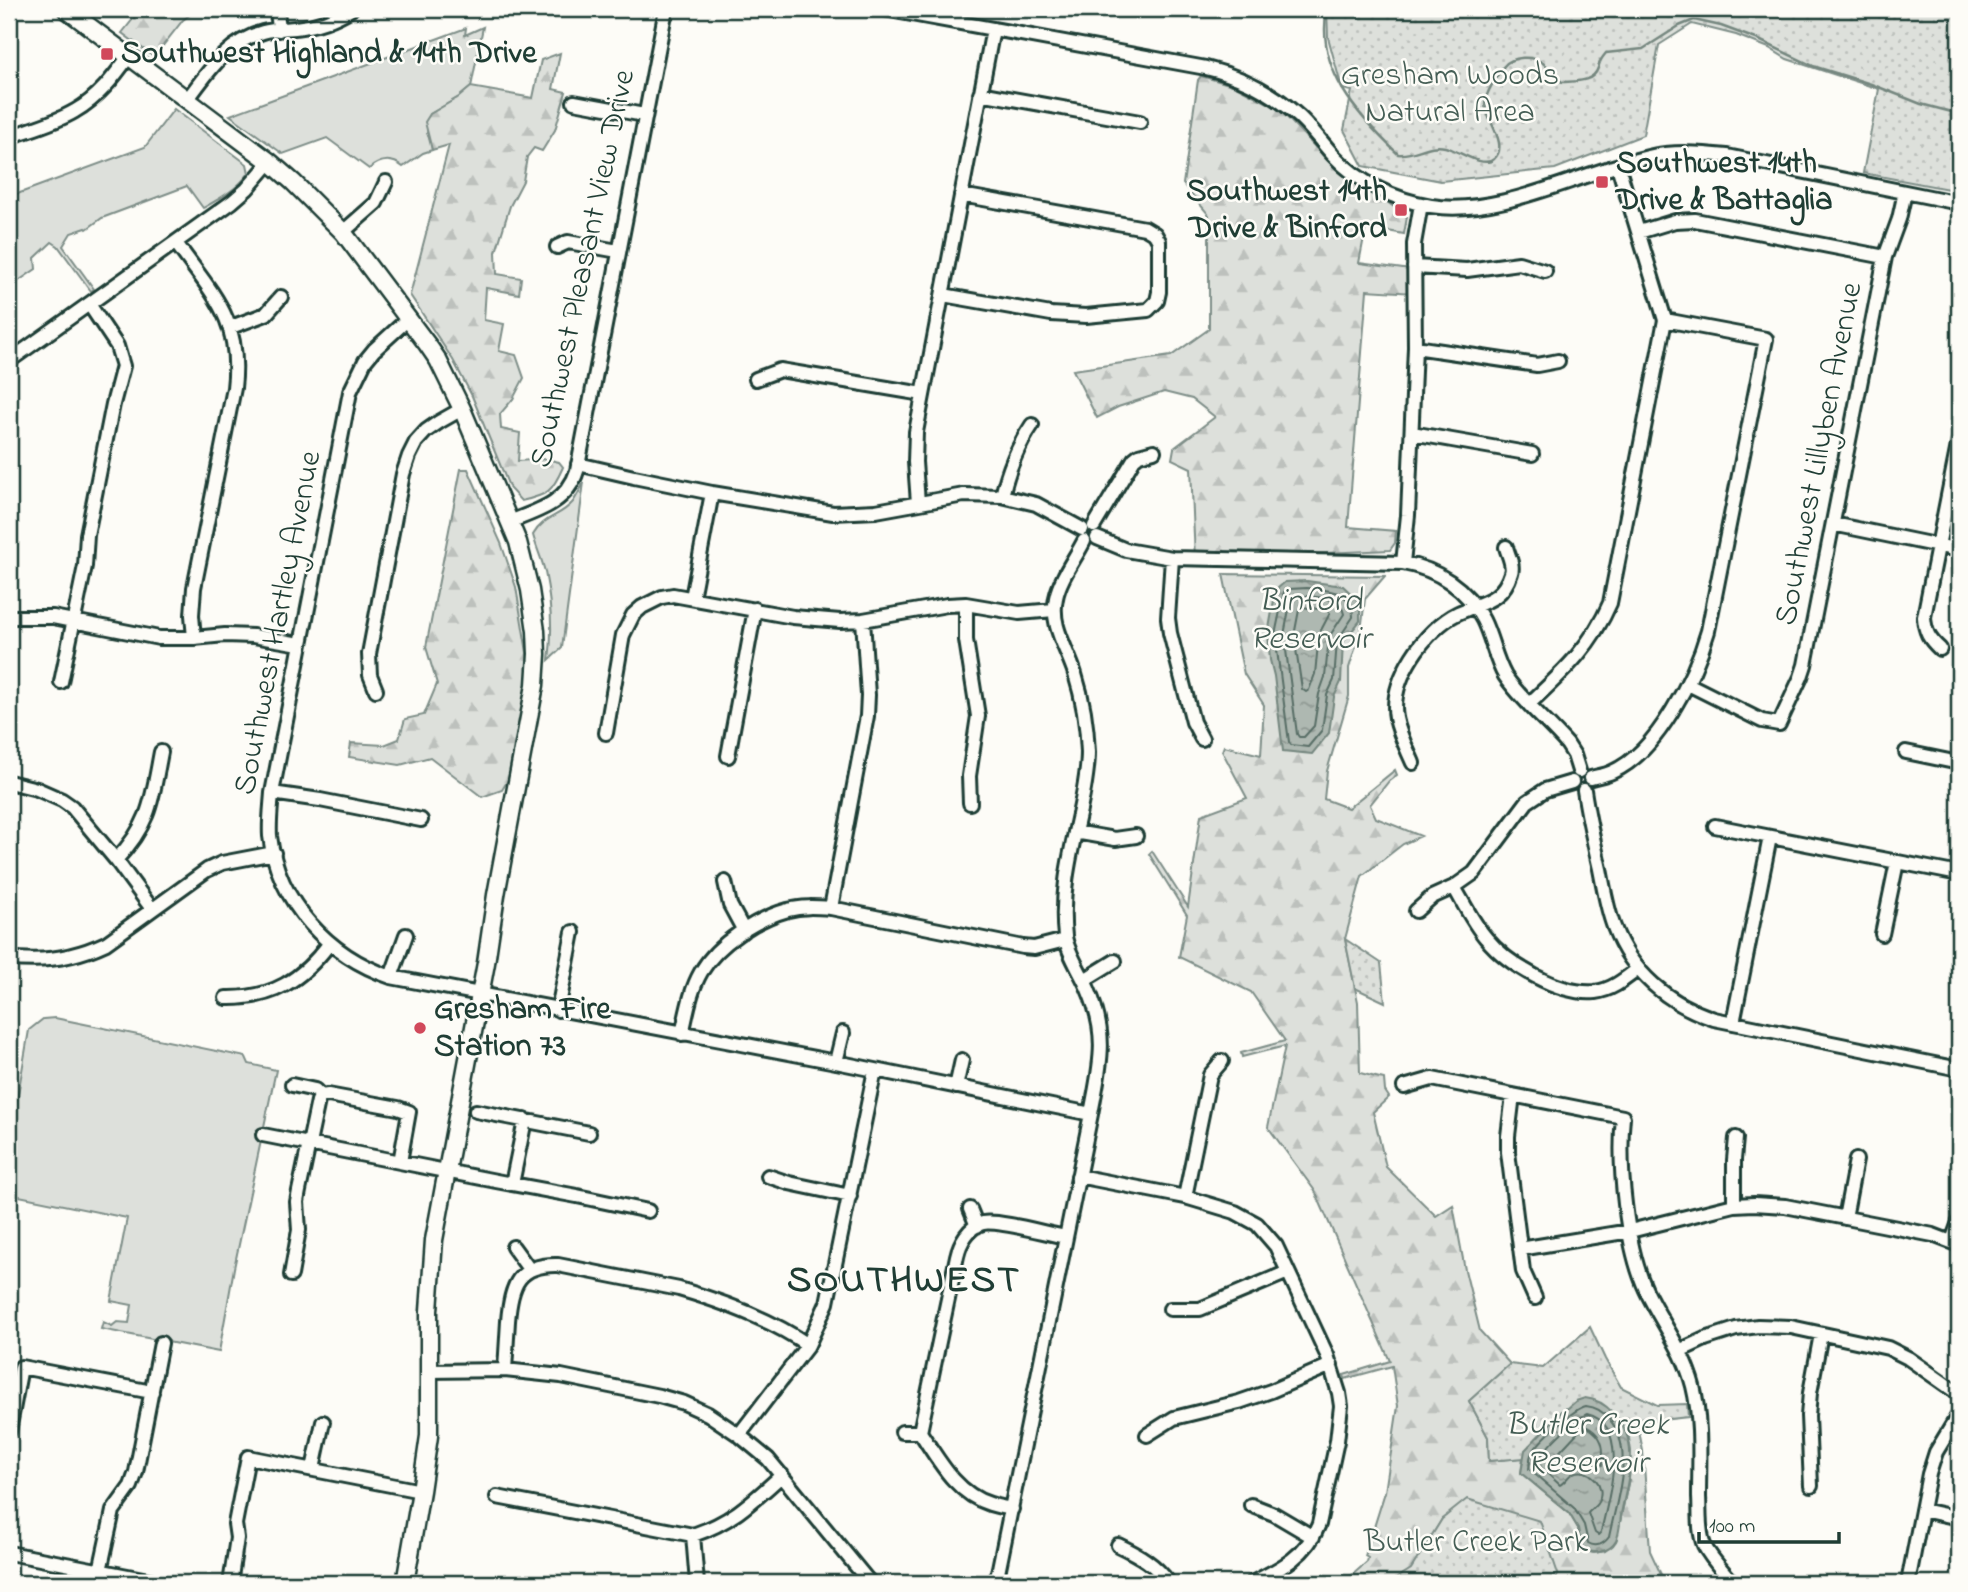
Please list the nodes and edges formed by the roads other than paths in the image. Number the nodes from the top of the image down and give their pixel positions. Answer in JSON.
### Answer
{"nodes":[{"id":1,"x":67,"y":9,"type":"edge"},
{"id":2,"x":277,"y":9,"type":"edge"},
{"id":3,"x":351,"y":9,"type":"edge"},
{"id":4,"x":666,"y":9,"type":"edge"},
{"id":5,"x":884,"y":9,"type":"edge"},
{"id":6,"x":993,"y":29,"type":"junction"},
{"id":7,"x":279,"y":30,"type":"junction"},
{"id":8,"x":129,"y":56,"type":"junction"},
{"id":9,"x":980,"y":93,"type":"junction"},
{"id":10,"x":187,"y":100,"type":"junction"},
{"id":11,"x":574,"y":102,"type":"dead end"},
{"id":12,"x":644,"y":115,"type":"junction"},
{"id":13,"x":1140,"y":122,"type":"dead end"},
{"id":14,"x":9,"y":137,"type":"edge"},
{"id":15,"x":270,"y":162,"type":"junction"},
{"id":16,"x":1618,"y":166,"type":"junction"},
{"id":17,"x":386,"y":182,"type":"dead end"},
{"id":18,"x":1905,"y":192,"type":"junction"},
{"id":19,"x":961,"y":195,"type":"junction"},
{"id":20,"x":1959,"y":203,"type":"edge"},
{"id":21,"x":1422,"y":204,"type":"junction"},
{"id":22,"x":343,"y":232,"type":"junction"},
{"id":23,"x":1639,"y":232,"type":"junction"},
{"id":24,"x":176,"y":243,"type":"junction"},
{"id":25,"x":557,"y":247,"type":"dead end"},
{"id":26,"x":618,"y":251,"type":"junction"},
{"id":27,"x":1885,"y":257,"type":"junction"},
{"id":28,"x":1414,"y":267,"type":"junction"},
{"id":29,"x":1545,"y":271,"type":"dead end"},
{"id":30,"x":943,"y":295,"type":"junction"},
{"id":31,"x":281,"y":297,"type":"dead end"},
{"id":32,"x":89,"y":304,"type":"junction"},
{"id":33,"x":410,"y":318,"type":"junction"},
{"id":34,"x":1665,"y":320,"type":"junction"},
{"id":35,"x":231,"y":327,"type":"junction"},
{"id":36,"x":1415,"y":347,"type":"junction"},
{"id":37,"x":9,"y":361,"type":"edge"},
{"id":38,"x":1558,"y":361,"type":"dead end"},
{"id":39,"x":756,"y":379,"type":"dead end"},
{"id":40,"x":923,"y":394,"type":"junction"},
{"id":41,"x":462,"y":409,"type":"junction"},
{"id":42,"x":1032,"y":425,"type":"dead end"},
{"id":43,"x":1412,"y":433,"type":"junction"},
{"id":44,"x":1959,"y":440,"type":"edge"},
{"id":45,"x":1154,"y":451,"type":"dead end"},
{"id":46,"x":1531,"y":454,"type":"dead end"},
{"id":47,"x":577,"y":467,"type":"junction"},
{"id":48,"x":712,"y":492,"type":"junction"},
{"id":49,"x":1002,"y":496,"type":"junction"},
{"id":50,"x":918,"y":503,"type":"junction"},
{"id":51,"x":509,"y":522,"type":"junction"},
{"id":52,"x":1833,"y":524,"type":"junction"},
{"id":53,"x":1089,"y":533,"type":"junction"},
{"id":54,"x":1937,"y":546,"type":"junction"},
{"id":55,"x":1506,"y":547,"type":"dead end"},
{"id":56,"x":1959,"y":550,"type":"edge"},
{"id":57,"x":1172,"y":558,"type":"junction"},
{"id":58,"x":1403,"y":563,"type":"junction"},
{"id":59,"x":692,"y":598,"type":"junction"},
{"id":60,"x":966,"y":604,"type":"junction"},
{"id":61,"x":1475,"y":607,"type":"junction"},
{"id":62,"x":755,"y":609,"type":"junction"},
{"id":63,"x":1054,"y":610,"type":"junction"},
{"id":64,"x":9,"y":617,"type":"edge"},
{"id":65,"x":863,"y":620,"type":"junction"},
{"id":66,"x":73,"y":621,"type":"junction"},
{"id":67,"x":194,"y":638,"type":"junction"},
{"id":68,"x":300,"y":644,"type":"junction"},
{"id":69,"x":1940,"y":649,"type":"dead end"},
{"id":70,"x":61,"y":682,"type":"dead end"},
{"id":71,"x":1688,"y":684,"type":"junction"},
{"id":72,"x":376,"y":690,"type":"dead end"},
{"id":73,"x":1529,"y":704,"type":"junction"},
{"id":74,"x":606,"y":733,"type":"dead end"},
{"id":75,"x":1202,"y":739,"type":"dead end"},
{"id":76,"x":161,"y":752,"type":"dead end"},
{"id":77,"x":1906,"y":752,"type":"dead end"},
{"id":78,"x":728,"y":757,"type":"dead end"},
{"id":79,"x":1413,"y":763,"type":"dead end"},
{"id":80,"x":1959,"y":763,"type":"edge"},
{"id":81,"x":1575,"y":776,"type":"junction"},
{"id":82,"x":1591,"y":778,"type":"junction"},
{"id":83,"x":9,"y":782,"type":"edge"},
{"id":84,"x":1584,"y":790,"type":"junction"},
{"id":85,"x":272,"y":793,"type":"junction"},
{"id":86,"x":970,"y":803,"type":"dead end"},
{"id":87,"x":421,"y":820,"type":"dead end"},
{"id":88,"x":1715,"y":827,"type":"dead end"},
{"id":89,"x":1075,"y":831,"type":"junction"},
{"id":90,"x":1136,"y":836,"type":"dead end"},
{"id":91,"x":1770,"y":837,"type":"junction"},
{"id":92,"x":274,"y":853,"type":"junction"},
{"id":93,"x":116,"y":860,"type":"junction"},
{"id":94,"x":1897,"y":862,"type":"junction"},
{"id":95,"x":1959,"y":874,"type":"edge"},
{"id":96,"x":725,"y":882,"type":"dead end"},
{"id":97,"x":1454,"y":887,"type":"junction"},
{"id":98,"x":831,"y":908,"type":"junction"},
{"id":99,"x":152,"y":909,"type":"junction"},
{"id":100,"x":1416,"y":911,"type":"dead end"},
{"id":101,"x":744,"y":931,"type":"junction"},
{"id":102,"x":573,"y":932,"type":"dead end"},
{"id":103,"x":1882,"y":934,"type":"dead end"},
{"id":104,"x":406,"y":935,"type":"dead end"},
{"id":105,"x":1065,"y":940,"type":"junction"},
{"id":106,"x":329,"y":944,"type":"junction"},
{"id":107,"x":9,"y":958,"type":"edge"},
{"id":108,"x":1115,"y":961,"type":"dead end"},
{"id":109,"x":1638,"y":969,"type":"junction"},
{"id":110,"x":391,"y":977,"type":"junction"},
{"id":111,"x":1084,"y":981,"type":"junction"},
{"id":112,"x":480,"y":994,"type":"junction"},
{"id":113,"x":226,"y":998,"type":"dead end"},
{"id":114,"x":558,"y":1010,"type":"junction"},
{"id":115,"x":1733,"y":1023,"type":"junction"},
{"id":116,"x":843,"y":1033,"type":"dead end"},
{"id":117,"x":682,"y":1034,"type":"junction"},
{"id":118,"x":962,"y":1060,"type":"dead end"},
{"id":119,"x":1222,"y":1061,"type":"dead end"},
{"id":120,"x":836,"y":1062,"type":"junction"},
{"id":121,"x":1959,"y":1069,"type":"edge"},
{"id":122,"x":875,"y":1070,"type":"junction"},
{"id":123,"x":292,"y":1085,"type":"dead end"},
{"id":124,"x":956,"y":1087,"type":"junction"},
{"id":125,"x":1404,"y":1087,"type":"dead end"},
{"id":126,"x":1514,"y":1095,"type":"junction"},
{"id":127,"x":321,"y":1096,"type":"junction"},
{"id":128,"x":476,"y":1111,"type":"dead end"},
{"id":129,"x":1091,"y":1114,"type":"junction"},
{"id":130,"x":525,"y":1120,"type":"junction"},
{"id":131,"x":589,"y":1133,"type":"dead end"},
{"id":132,"x":263,"y":1135,"type":"dead end"},
{"id":133,"x":1736,"y":1138,"type":"dead end"},
{"id":134,"x":309,"y":1144,"type":"junction"},
{"id":135,"x":1856,"y":1160,"type":"dead end"},
{"id":136,"x":400,"y":1162,"type":"junction"},
{"id":137,"x":446,"y":1171,"type":"junction"},
{"id":138,"x":768,"y":1176,"type":"dead end"},
{"id":139,"x":1078,"y":1176,"type":"junction"},
{"id":140,"x":512,"y":1184,"type":"junction"},
{"id":141,"x":850,"y":1196,"type":"junction"},
{"id":142,"x":1185,"y":1197,"type":"junction"},
{"id":143,"x":1734,"y":1205,"type":"junction"},
{"id":144,"x":970,"y":1209,"type":"dead end"},
{"id":145,"x":648,"y":1211,"type":"dead end"},
{"id":146,"x":1845,"y":1218,"type":"junction"},
{"id":147,"x":1959,"y":1222,"type":"edge"},
{"id":148,"x":977,"y":1226,"type":"junction"},
{"id":149,"x":1630,"y":1231,"type":"junction"},
{"id":150,"x":1066,"y":1237,"type":"junction"},
{"id":151,"x":1955,"y":1243,"type":"edge"},
{"id":152,"x":513,"y":1247,"type":"dead end"},
{"id":153,"x":1520,"y":1249,"type":"junction"},
{"id":154,"x":529,"y":1269,"type":"junction"},
{"id":155,"x":1288,"y":1272,"type":"junction"},
{"id":156,"x":291,"y":1275,"type":"dead end"},
{"id":157,"x":1535,"y":1298,"type":"dead end"},
{"id":158,"x":1170,"y":1309,"type":"dead end"},
{"id":159,"x":1821,"y":1334,"type":"junction"},
{"id":160,"x":161,"y":1343,"type":"dead end"},
{"id":161,"x":808,"y":1346,"type":"junction"},
{"id":162,"x":1679,"y":1351,"type":"junction"},
{"id":163,"x":1331,"y":1365,"type":"junction"},
{"id":164,"x":505,"y":1370,"type":"junction"},
{"id":165,"x":429,"y":1371,"type":"junction"},
{"id":166,"x":152,"y":1392,"type":"junction"},
{"id":167,"x":1959,"y":1394,"type":"edge"},
{"id":168,"x":1959,"y":1414,"type":"edge"},
{"id":169,"x":323,"y":1422,"type":"dead end"},
{"id":170,"x":9,"y":1430,"type":"edge"},
{"id":171,"x":902,"y":1432,"type":"dead end"},
{"id":172,"x":920,"y":1432,"type":"junction"},
{"id":173,"x":739,"y":1435,"type":"junction"},
{"id":174,"x":1147,"y":1435,"type":"dead end"},
{"id":175,"x":313,"y":1469,"type":"junction"},
{"id":176,"x":782,"y":1475,"type":"junction"},
{"id":177,"x":1811,"y":1486,"type":"dead end"},
{"id":178,"x":421,"y":1491,"type":"junction"},
{"id":179,"x":496,"y":1497,"type":"dead end"},
{"id":180,"x":1251,"y":1506,"type":"dead end"},
{"id":181,"x":1012,"y":1509,"type":"junction"},
{"id":182,"x":1922,"y":1510,"type":"junction"},
{"id":183,"x":1959,"y":1518,"type":"edge"},
{"id":184,"x":693,"y":1535,"type":"junction"},
{"id":185,"x":1313,"y":1537,"type":"junction"},
{"id":186,"x":1118,"y":1545,"type":"dead end"},
{"id":187,"x":9,"y":1553,"type":"edge"},
{"id":188,"x":100,"y":1571,"type":"junction"},
{"id":189,"x":231,"y":1577,"type":"dead end"},
{"id":190,"x":164,"y":1583,"type":"edge"},
{"id":191,"x":405,"y":1583,"type":"edge"},
{"id":192,"x":697,"y":1583,"type":"edge"},
{"id":193,"x":870,"y":1583,"type":"edge"},
{"id":194,"x":996,"y":1583,"type":"edge"},
{"id":195,"x":1169,"y":1583,"type":"edge"},
{"id":196,"x":1252,"y":1583,"type":"edge"},
{"id":197,"x":1733,"y":1583,"type":"edge"},
{"id":198,"x":1908,"y":1583,"type":"edge"}],
"edges":[{"from":1,"to":8,"type":"main road"},
{"from":2,"to":7,"type":"street"},
{"from":3,"to":7,"type":"street"},
{"from":4,"to":12,"type":"street","name":"Southwest Pleasant View Drive"},
{"from":5,"to":6,"type":"street"},
{"from":6,"to":9,"type":"street"},
{"from":6,"to":21,"type":"street"},
{"from":7,"to":10,"type":"street"},
{"from":8,"to":10,"type":"main road"},
{"from":8,"to":14,"type":"street"},
{"from":9,"to":13,"type":"street"},
{"from":9,"to":19,"type":"street"},
{"from":10,"to":15,"type":"main road"},
{"from":11,"to":12,"type":"street"},
{"from":12,"to":26,"type":"street","name":"Southwest Pleasant View Drive"},
{"from":15,"to":22,"type":"main road"},
{"from":15,"to":24,"type":"street"},
{"from":16,"to":18,"type":"street"},
{"from":16,"to":21,"type":"street"},
{"from":16,"to":23,"type":"street"},
{"from":17,"to":22,"type":"street"},
{"from":18,"to":20,"type":"street"},
{"from":18,"to":27,"type":"street","name":"Southwest Lillyben Avenue"},
{"from":19,"to":30,"type":"street"},
{"from":19,"to":30,"type":"street"},
{"from":21,"to":28,"type":"street"},
{"from":22,"to":33,"type":"main road"},
{"from":23,"to":27,"type":"street"},
{"from":23,"to":34,"type":"street"},
{"from":24,"to":32,"type":"street"},
{"from":24,"to":35,"type":"street"},
{"from":25,"to":26,"type":"street"},
{"from":26,"to":47,"type":"street","name":"Southwest Pleasant View Drive"},
{"from":27,"to":52,"type":"street","name":"Southwest Lillyben Avenue"},
{"from":28,"to":29,"type":"street"},
{"from":28,"to":36,"type":"street"},
{"from":30,"to":40,"type":"street"},
{"from":31,"to":35,"type":"street"},
{"from":32,"to":37,"type":"street"},
{"from":32,"to":66,"type":"street"},
{"from":33,"to":41,"type":"main road"},
{"from":33,"to":68,"type":"street","name":"Southwest Hartley Avenue"},
{"from":34,"to":71,"type":"street"},
{"from":34,"to":73,"type":"street"},
{"from":35,"to":67,"type":"street"},
{"from":36,"to":38,"type":"street"},
{"from":36,"to":43,"type":"street"},
{"from":39,"to":40,"type":"street"},
{"from":40,"to":50,"type":"street"},
{"from":41,"to":51,"type":"main road"},
{"from":41,"to":72,"type":"street"},
{"from":42,"to":49,"type":"street"},
{"from":43,"to":46,"type":"street"},
{"from":43,"to":58,"type":"street"},
{"from":44,"to":54,"type":"street"},
{"from":45,"to":53,"type":"street"},
{"from":47,"to":48,"type":"street"},
{"from":47,"to":51,"type":"street","name":"Southwest Pleasant View Drive"},
{"from":48,"to":50,"type":"street"},
{"from":48,"to":59,"type":"street"},
{"from":49,"to":50,"type":"street"},
{"from":49,"to":53,"type":"street"},
{"from":51,"to":112,"type":"main road"},
{"from":52,"to":54,"type":"street"},
{"from":52,"to":71,"type":"street","name":"Southwest Lillyben Avenue"},
{"from":53,"to":57,"type":"street"},
{"from":53,"to":63,"type":"street"},
{"from":54,"to":56,"type":"street"},
{"from":54,"to":69,"type":"street"},
{"from":55,"to":61,"type":"street"},
{"from":57,"to":58,"type":"street"},
{"from":57,"to":75,"type":"street"},
{"from":58,"to":61,"type":"street"},
{"from":59,"to":62,"type":"street"},
{"from":59,"to":74,"type":"street"},
{"from":60,"to":63,"type":"street"},
{"from":60,"to":65,"type":"street"},
{"from":60,"to":86,"type":"street"},
{"from":61,"to":73,"type":"street"},
{"from":61,"to":79,"type":"street"},
{"from":62,"to":65,"type":"street"},
{"from":62,"to":78,"type":"street"},
{"from":63,"to":89,"type":"street"},
{"from":64,"to":66,"type":"street"},
{"from":65,"to":98,"type":"street"},
{"from":66,"to":67,"type":"street"},
{"from":66,"to":70,"type":"street"},
{"from":67,"to":68,"type":"street"},
{"from":68,"to":85,"type":"street","name":"Southwest Hartley Avenue"},
{"from":71,"to":82,"type":"street"},
{"from":73,"to":81,"type":"street"},
{"from":76,"to":93,"type":"street"},
{"from":77,"to":80,"type":"street"},
{"from":81,"to":82,"type":"street"},
{"from":81,"to":84,"type":"street"},
{"from":81,"to":97,"type":"street"},
{"from":82,"to":84,"type":"street"},
{"from":83,"to":93,"type":"street"},
{"from":84,"to":109,"type":"street"},
{"from":85,"to":87,"type":"street"},
{"from":85,"to":92,"type":"street","name":"Southwest Hartley Avenue"},
{"from":88,"to":91,"type":"street"},
{"from":89,"to":90,"type":"street"},
{"from":89,"to":105,"type":"street"},
{"from":91,"to":94,"type":"street"},
{"from":91,"to":115,"type":"street"},
{"from":92,"to":99,"type":"street"},
{"from":92,"to":106,"type":"street","name":"Southwest Hartley Avenue"},
{"from":93,"to":99,"type":"street"},
{"from":94,"to":95,"type":"street"},
{"from":94,"to":103,"type":"street"},
{"from":96,"to":101,"type":"street"},
{"from":97,"to":100,"type":"street"},
{"from":97,"to":109,"type":"street"},
{"from":98,"to":101,"type":"street"},
{"from":98,"to":105,"type":"street"},
{"from":99,"to":107,"type":"street"},
{"from":101,"to":117,"type":"street"},
{"from":102,"to":114,"type":"street"},
{"from":104,"to":110,"type":"street"},
{"from":105,"to":111,"type":"street"},
{"from":106,"to":110,"type":"street","name":"Southwest Hartley Avenue"},
{"from":106,"to":113,"type":"street"},
{"from":108,"to":111,"type":"street"},
{"from":109,"to":115,"type":"street"},
{"from":110,"to":112,"type":"street","name":"Southwest Hartley Avenue"},
{"from":111,"to":129,"type":"street"},
{"from":112,"to":114,"type":"street","name":"Southwest Hartley Avenue"},
{"from":112,"to":137,"type":"main road"},
{"from":114,"to":117,"type":"street","name":"Southwest Hartley Avenue"},
{"from":115,"to":121,"type":"street"},
{"from":116,"to":120,"type":"street"},
{"from":117,"to":120,"type":"street","name":"Southwest Hartley Avenue"},
{"from":118,"to":124,"type":"street"},
{"from":119,"to":142,"type":"street"},
{"from":120,"to":122,"type":"street","name":"Southwest Hartley Avenue"},
{"from":122,"to":124,"type":"street","name":"Southwest Hartley Avenue"},
{"from":122,"to":141,"type":"street"},
{"from":123,"to":127,"type":"street"},
{"from":124,"to":129,"type":"street","name":"Southwest Hartley Avenue"},
{"from":125,"to":126,"type":"street"},
{"from":126,"to":149,"type":"street"},
{"from":126,"to":153,"type":"street"},
{"from":127,"to":134,"type":"street"},
{"from":127,"to":136,"type":"street"},
{"from":128,"to":130,"type":"street"},
{"from":129,"to":139,"type":"street"},
{"from":130,"to":131,"type":"street"},
{"from":130,"to":140,"type":"street"},
{"from":132,"to":134,"type":"street"},
{"from":133,"to":143,"type":"street"},
{"from":134,"to":136,"type":"street"},
{"from":134,"to":156,"type":"street"},
{"from":135,"to":146,"type":"street"},
{"from":136,"to":137,"type":"street"},
{"from":137,"to":140,"type":"street"},
{"from":137,"to":165,"type":"main road"},
{"from":138,"to":141,"type":"street"},
{"from":139,"to":142,"type":"street"},
{"from":139,"to":150,"type":"street"},
{"from":140,"to":145,"type":"street"},
{"from":141,"to":161,"type":"street"},
{"from":142,"to":155,"type":"street"},
{"from":143,"to":146,"type":"street"},
{"from":143,"to":149,"type":"street"},
{"from":144,"to":148,"type":"street"},
{"from":146,"to":151,"type":"street"},
{"from":147,"to":151,"type":"street"},
{"from":148,"to":150,"type":"street"},
{"from":148,"to":172,"type":"street"},
{"from":149,"to":153,"type":"street"},
{"from":149,"to":162,"type":"street"},
{"from":150,"to":181,"type":"street"},
{"from":152,"to":154,"type":"street"},
{"from":153,"to":157,"type":"street"},
{"from":154,"to":161,"type":"street"},
{"from":154,"to":164,"type":"street"},
{"from":155,"to":158,"type":"street"},
{"from":155,"to":163,"type":"street"},
{"from":159,"to":162,"type":"street"},
{"from":159,"to":167,"type":"street"},
{"from":159,"to":177,"type":"street"},
{"from":160,"to":166,"type":"street"},
{"from":161,"to":173,"type":"street"},
{"from":162,"to":197,"type":"street"},
{"from":163,"to":174,"type":"street"},
{"from":163,"to":185,"type":"street"},
{"from":164,"to":165,"type":"street"},
{"from":164,"to":173,"type":"street"},
{"from":165,"to":178,"type":"main road"},
{"from":166,"to":170,"type":"street"},
{"from":166,"to":188,"type":"street"},
{"from":168,"to":182,"type":"street"},
{"from":169,"to":175,"type":"street"},
{"from":171,"to":172,"type":"street"},
{"from":172,"to":181,"type":"street"},
{"from":173,"to":176,"type":"street"},
{"from":175,"to":178,"type":"street"},
{"from":175,"to":189,"type":"street"},
{"from":176,"to":184,"type":"street"},
{"from":176,"to":193,"type":"street"},
{"from":178,"to":191,"type":"main road"},
{"from":179,"to":184,"type":"street"},
{"from":180,"to":185,"type":"street"},
{"from":181,"to":194,"type":"street"},
{"from":182,"to":183,"type":"street"},
{"from":182,"to":198,"type":"street"},
{"from":184,"to":192,"type":"street"},
{"from":185,"to":196,"type":"street"},
{"from":186,"to":195,"type":"street"},
{"from":187,"to":188,"type":"street"},
{"from":188,"to":190,"type":"street"}]}
